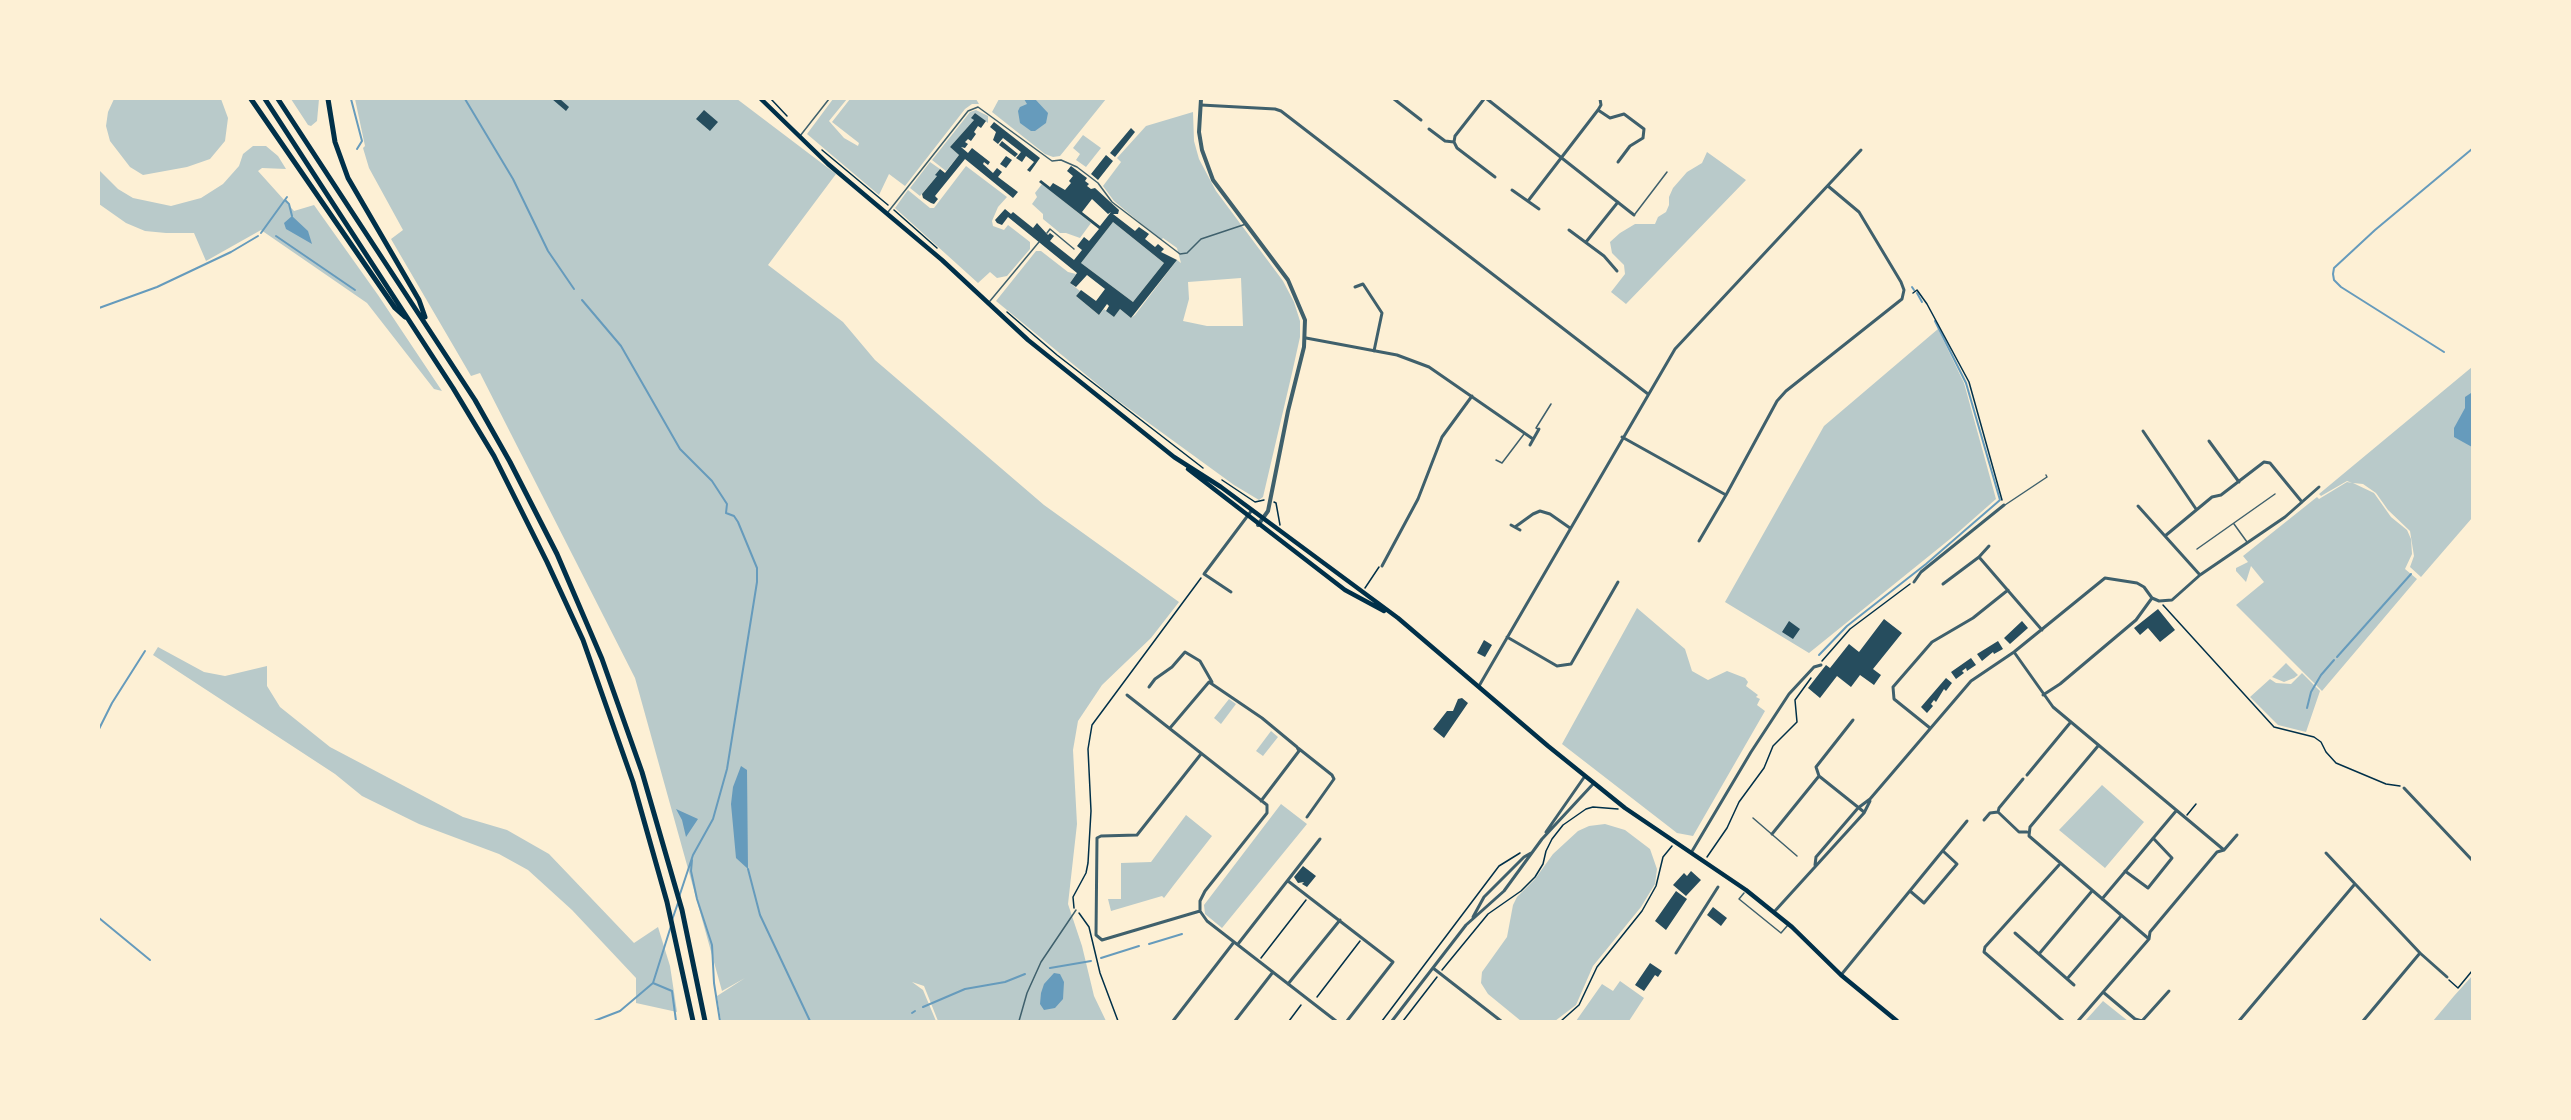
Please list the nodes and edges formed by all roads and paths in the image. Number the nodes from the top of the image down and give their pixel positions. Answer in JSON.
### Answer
{"nodes":[{"id":1,"x":251,"y":99,"type":"edge"},
{"id":2,"x":265,"y":99,"type":"edge"},
{"id":3,"x":278,"y":99,"type":"edge"},
{"id":4,"x":328,"y":99,"type":"edge"},
{"id":5,"x":754,"y":99,"type":"edge"},
{"id":6,"x":771,"y":99,"type":"edge"},
{"id":7,"x":829,"y":99,"type":"edge"},
{"id":8,"x":1201,"y":99,"type":"edge"},
{"id":9,"x":1394,"y":99,"type":"edge"},
{"id":10,"x":1485,"y":99,"type":"edge"},
{"id":11,"x":1600,"y":99,"type":"edge"},
{"id":12,"x":762,"y":100,"type":"edge"},
{"id":13,"x":1200,"y":105,"type":"junction"},
{"id":14,"x":1598,"y":110,"type":"junction"},
{"id":15,"x":787,"y":116,"type":"dead end"},
{"id":16,"x":1421,"y":120,"type":"dead end"},
{"id":17,"x":1429,"y":129,"type":"dead end"},
{"id":18,"x":800,"y":136,"type":"junction"},
{"id":19,"x":1454,"y":142,"type":"junction"},
{"id":20,"x":817,"y":146,"type":"dead end"},
{"id":21,"x":1861,"y":150,"type":"dead end"},
{"id":22,"x":1561,"y":158,"type":"junction"},
{"id":23,"x":1618,"y":162,"type":"dead end"},
{"id":24,"x":1667,"y":172,"type":"dead end"},
{"id":25,"x":1495,"y":177,"type":"dead end"},
{"id":26,"x":1828,"y":186,"type":"junction"},
{"id":27,"x":1512,"y":190,"type":"dead end"},
{"id":28,"x":1528,"y":201,"type":"junction"},
{"id":29,"x":1618,"y":202,"type":"junction"},
{"id":30,"x":1539,"y":209,"type":"dead end"},
{"id":31,"x":890,"y":211,"type":"junction"},
{"id":32,"x":1634,"y":215,"type":"joint"},
{"id":33,"x":1246,"y":224,"type":"junction"},
{"id":34,"x":1569,"y":230,"type":"dead end"},
{"id":35,"x":1047,"y":233,"type":"dead end"},
{"id":36,"x":1039,"y":242,"type":"dead end"},
{"id":37,"x":1586,"y":242,"type":"junction"},
{"id":38,"x":938,"y":249,"type":"dead end"},
{"id":39,"x":1074,"y":249,"type":"dead end"},
{"id":40,"x":1617,"y":270,"type":"dead end"},
{"id":41,"x":1355,"y":287,"type":"dead end"},
{"id":42,"x":1913,"y":293,"type":"dead end"},
{"id":43,"x":988,"y":304,"type":"junction"},
{"id":44,"x":1007,"y":312,"type":"dead end"},
{"id":45,"x":413,"y":324,"type":"junction"},
{"id":46,"x":428,"y":326,"type":"junction"},
{"id":47,"x":1306,"y":338,"type":"junction"},
{"id":48,"x":1374,"y":351,"type":"junction"},
{"id":49,"x":1648,"y":394,"type":"junction"},
{"id":50,"x":1472,"y":396,"type":"junction"},
{"id":51,"x":1551,"y":404,"type":"dead end"},
{"id":52,"x":1539,"y":429,"type":"joint"},
{"id":53,"x":2144,"y":431,"type":"dead end"},
{"id":54,"x":1525,"y":433,"type":"junction"},
{"id":55,"x":1622,"y":437,"type":"junction"},
{"id":56,"x":1533,"y":439,"type":"junction"},
{"id":57,"x":2209,"y":441,"type":"dead end"},
{"id":58,"x":1530,"y":445,"type":"dead end"},
{"id":59,"x":1174,"y":457,"type":"junction"},
{"id":60,"x":1496,"y":460,"type":"dead end"},
{"id":61,"x":1207,"y":471,"type":"dead end"},
{"id":62,"x":2046,"y":475,"type":"dead end"},
{"id":63,"x":1216,"y":478,"type":"dead end"},
{"id":64,"x":2239,"y":482,"type":"junction"},
{"id":65,"x":2319,"y":488,"type":"dead end"},
{"id":66,"x":2275,"y":494,"type":"dead end"},
{"id":67,"x":1726,"y":495,"type":"junction"},
{"id":68,"x":1271,"y":500,"type":"junction"},
{"id":69,"x":2302,"y":502,"type":"junction"},
{"id":70,"x":1276,"y":503,"type":"dead end"},
{"id":71,"x":2004,"y":505,"type":"junction"},
{"id":72,"x":2138,"y":506,"type":"dead end"},
{"id":73,"x":2196,"y":509,"type":"junction"},
{"id":74,"x":1252,"y":510,"type":"junction"},
{"id":75,"x":1247,"y":517,"type":"junction"},
{"id":76,"x":1263,"y":519,"type":"junction"},
{"id":77,"x":2234,"y":523,"type":"junction"},
{"id":78,"x":1258,"y":525,"type":"junction"},
{"id":79,"x":1281,"y":526,"type":"dead end"},
{"id":80,"x":1570,"y":528,"type":"junction"},
{"id":81,"x":1520,"y":530,"type":"dead end"},
{"id":82,"x":2165,"y":536,"type":"junction"},
{"id":83,"x":1699,"y":541,"type":"dead end"},
{"id":84,"x":2247,"y":542,"type":"junction"},
{"id":85,"x":1989,"y":546,"type":"dead end"},
{"id":86,"x":2197,"y":549,"type":"dead end"},
{"id":87,"x":1979,"y":556,"type":"junction"},
{"id":88,"x":1382,"y":566,"type":"joint"},
{"id":89,"x":1204,"y":574,"type":"junction"},
{"id":90,"x":2200,"y":575,"type":"junction"},
{"id":91,"x":1618,"y":582,"type":"dead end"},
{"id":92,"x":1914,"y":582,"type":"joint"},
{"id":93,"x":1943,"y":584,"type":"dead end"},
{"id":94,"x":2008,"y":590,"type":"junction"},
{"id":95,"x":1231,"y":592,"type":"dead end"},
{"id":96,"x":1363,"y":592,"type":"junction"},
{"id":97,"x":2152,"y":598,"type":"junction"},
{"id":98,"x":2159,"y":601,"type":"junction"},
{"id":99,"x":1398,"y":618,"type":"junction"},
{"id":100,"x":2042,"y":630,"type":"junction"},
{"id":101,"x":1507,"y":637,"type":"junction"},
{"id":102,"x":2014,"y":652,"type":"junction"},
{"id":103,"x":1821,"y":665,"type":"joint"},
{"id":104,"x":1811,"y":678,"type":"dead end"},
{"id":105,"x":1212,"y":682,"type":"junction"},
{"id":106,"x":1149,"y":687,"type":"dead end"},
{"id":107,"x":1478,"y":687,"type":"junction"},
{"id":108,"x":1119,"y":688,"type":"dead end"},
{"id":109,"x":1127,"y":695,"type":"dead end"},
{"id":110,"x":2043,"y":695,"type":"junction"},
{"id":111,"x":1853,"y":720,"type":"dead end"},
{"id":112,"x":2070,"y":723,"type":"junction"},
{"id":113,"x":1930,"y":728,"type":"junction"},
{"id":114,"x":1170,"y":729,"type":"junction"},
{"id":115,"x":2098,"y":746,"type":"junction"},
{"id":116,"x":1297,"y":747,"type":"junction"},
{"id":117,"x":1201,"y":753,"type":"junction"},
{"id":118,"x":2027,"y":775,"type":"dead end"},
{"id":119,"x":1585,"y":776,"type":"junction"},
{"id":120,"x":1819,"y":776,"type":"junction"},
{"id":121,"x":2023,"y":779,"type":"dead end"},
{"id":122,"x":1594,"y":783,"type":"junction"},
{"id":123,"x":2404,"y":788,"type":"joint"},
{"id":124,"x":1870,"y":799,"type":"junction"},
{"id":125,"x":1261,"y":801,"type":"junction"},
{"id":126,"x":2196,"y":804,"type":"dead end"},
{"id":127,"x":1625,"y":808,"type":"junction"},
{"id":128,"x":1858,"y":808,"type":"junction"},
{"id":129,"x":2176,"y":811,"type":"junction"},
{"id":130,"x":1998,"y":812,"type":"junction"},
{"id":131,"x":1864,"y":813,"type":"junction"},
{"id":132,"x":1307,"y":817,"type":"dead end"},
{"id":133,"x":1753,"y":818,"type":"dead end"},
{"id":134,"x":2185,"y":818,"type":"junction"},
{"id":135,"x":1984,"y":820,"type":"dead end"},
{"id":136,"x":1967,"y":821,"type":"dead end"},
{"id":137,"x":2028,"y":832,"type":"junction"},
{"id":138,"x":1772,"y":834,"type":"junction"},
{"id":139,"x":2236,"y":835,"type":"dead end"},
{"id":140,"x":2153,"y":838,"type":"junction"},
{"id":141,"x":1320,"y":839,"type":"dead end"},
{"id":142,"x":1542,"y":839,"type":"junction"},
{"id":143,"x":1674,"y":844,"type":"junction"},
{"id":144,"x":1526,"y":850,"type":"dead end"},
{"id":145,"x":1711,"y":850,"type":"dead end"},
{"id":146,"x":2224,"y":850,"type":"junction"},
{"id":147,"x":1943,"y":851,"type":"junction"},
{"id":148,"x":1531,"y":853,"type":"junction"},
{"id":149,"x":2326,"y":853,"type":"dead end"},
{"id":150,"x":1690,"y":855,"type":"junction"},
{"id":151,"x":1797,"y":856,"type":"dead end"},
{"id":152,"x":2472,"y":860,"type":"edge"},
{"id":153,"x":2059,"y":863,"type":"junction"},
{"id":154,"x":1815,"y":865,"type":"junction"},
{"id":155,"x":2125,"y":872,"type":"junction"},
{"id":156,"x":1288,"y":881,"type":"junction"},
{"id":157,"x":2354,"y":885,"type":"junction"},
{"id":158,"x":1718,"y":887,"type":"dead end"},
{"id":159,"x":1746,"y":890,"type":"junction"},
{"id":160,"x":1910,"y":891,"type":"junction"},
{"id":161,"x":2092,"y":891,"type":"junction"},
{"id":162,"x":1309,"y":896,"type":"junction"},
{"id":163,"x":2102,"y":899,"type":"junction"},
{"id":164,"x":1076,"y":910,"type":"dead end"},
{"id":165,"x":1200,"y":911,"type":"junction"},
{"id":166,"x":1774,"y":912,"type":"junction"},
{"id":167,"x":2121,"y":916,"type":"junction"},
{"id":168,"x":1473,"y":918,"type":"junction"},
{"id":169,"x":1340,"y":920,"type":"junction"},
{"id":170,"x":1789,"y":924,"type":"junction"},
{"id":171,"x":2015,"y":933,"type":"dead end"},
{"id":172,"x":1362,"y":938,"type":"junction"},
{"id":173,"x":2149,"y":939,"type":"junction"},
{"id":174,"x":1236,"y":943,"type":"junction"},
{"id":175,"x":1676,"y":953,"type":"dead end"},
{"id":176,"x":2039,"y":954,"type":"junction"},
{"id":177,"x":2420,"y":954,"type":"junction"},
{"id":178,"x":1259,"y":961,"type":"junction"},
{"id":179,"x":1433,"y":968,"type":"junction"},
{"id":180,"x":1273,"y":972,"type":"junction"},
{"id":181,"x":2472,"y":972,"type":"edge"},
{"id":182,"x":1440,"y":973,"type":"junction"},
{"id":183,"x":1841,"y":975,"type":"junction"},
{"id":184,"x":2446,"y":977,"type":"joint"},
{"id":185,"x":2067,"y":979,"type":"junction"},
{"id":186,"x":1288,"y":984,"type":"junction"},
{"id":187,"x":2074,"y":985,"type":"dead end"},
{"id":188,"x":2169,"y":991,"type":"dead end"},
{"id":189,"x":2103,"y":992,"type":"junction"},
{"id":190,"x":1317,"y":997,"type":"dead end"},
{"id":191,"x":1301,"y":1005,"type":"dead end"},
{"id":192,"x":693,"y":1021,"type":"edge"},
{"id":193,"x":705,"y":1021,"type":"edge"},
{"id":194,"x":1019,"y":1021,"type":"edge"},
{"id":195,"x":1173,"y":1021,"type":"edge"},
{"id":196,"x":1235,"y":1021,"type":"edge"},
{"id":197,"x":1289,"y":1021,"type":"edge"},
{"id":198,"x":1336,"y":1021,"type":"edge"},
{"id":199,"x":1347,"y":1021,"type":"edge"},
{"id":200,"x":1382,"y":1021,"type":"edge"},
{"id":201,"x":1392,"y":1021,"type":"edge"},
{"id":202,"x":1403,"y":1021,"type":"edge"},
{"id":203,"x":1501,"y":1021,"type":"edge"},
{"id":204,"x":1561,"y":1021,"type":"edge"},
{"id":205,"x":1897,"y":1021,"type":"edge"},
{"id":206,"x":2063,"y":1021,"type":"edge"},
{"id":207,"x":2078,"y":1021,"type":"edge"},
{"id":208,"x":2239,"y":1021,"type":"edge"},
{"id":209,"x":2363,"y":1021,"type":"edge"}],
"edges":[{"from":1,"to":45,"type":"highway"},
{"from":2,"to":45,"type":"highway"},
{"from":3,"to":46,"type":"highway"},
{"from":4,"to":46,"type":"highway"},
{"from":5,"to":12,"type":"main road"},
{"from":6,"to":15,"type":"path"},
{"from":7,"to":18,"type":"lane"},
{"from":8,"to":13,"type":"street"},
{"from":9,"to":16,"type":"street"},
{"from":10,"to":19,"type":"street"},
{"from":10,"to":22,"type":"street"},
{"from":11,"to":14,"type":"street"},
{"from":12,"to":18,"type":"main road"},
{"from":13,"to":33,"type":"street"},
{"from":13,"to":49,"type":"street"},
{"from":14,"to":22,"type":"street"},
{"from":14,"to":23,"type":"street"},
{"from":17,"to":19,"type":"street"},
{"from":18,"to":31,"type":"main road"},
{"from":19,"to":25,"type":"street"},
{"from":20,"to":31,"type":"path"},
{"from":21,"to":26,"type":"street"},
{"from":22,"to":28,"type":"street"},
{"from":22,"to":29,"type":"street"},
{"from":24,"to":32,"type":"lane"},
{"from":26,"to":49,"type":"street"},
{"from":26,"to":67,"type":"street"},
{"from":27,"to":28,"type":"street"},
{"from":28,"to":30,"type":"street"},
{"from":29,"to":32,"type":"street"},
{"from":29,"to":37,"type":"street"},
{"from":31,"to":33,"type":"lane"},
{"from":31,"to":38,"type":"path"},
{"from":31,"to":43,"type":"main road"},
{"from":33,"to":47,"type":"street"},
{"from":34,"to":37,"type":"street"},
{"from":35,"to":39,"type":"lane"},
{"from":36,"to":43,"type":"lane"},
{"from":37,"to":40,"type":"street"},
{"from":41,"to":48,"type":"street"},
{"from":42,"to":71,"type":"path"},
{"from":43,"to":59,"type":"main road"},
{"from":44,"to":61,"type":"path"},
{"from":45,"to":192,"type":"highway"},
{"from":46,"to":193,"type":"highway"},
{"from":47,"to":48,"type":"street"},
{"from":47,"to":68,"type":"street"},
{"from":48,"to":50,"type":"street"},
{"from":49,"to":55,"type":"street"},
{"from":50,"to":54,"type":"street"},
{"from":50,"to":88,"type":"street"},
{"from":51,"to":52,"type":"lane"},
{"from":52,"to":56,"type":"street"},
{"from":53,"to":73,"type":"street"},
{"from":54,"to":56,"type":"street"},
{"from":54,"to":60,"type":"lane"},
{"from":55,"to":67,"type":"street"},
{"from":55,"to":80,"type":"street"},
{"from":56,"to":58,"type":"street"},
{"from":57,"to":64,"type":"street"},
{"from":59,"to":74,"type":"main road"},
{"from":59,"to":75,"type":"main road"},
{"from":62,"to":71,"type":"lane"},
{"from":63,"to":68,"type":"path"},
{"from":64,"to":69,"type":"street"},
{"from":64,"to":73,"type":"street"},
{"from":65,"to":69,"type":"street"},
{"from":66,"to":77,"type":"lane"},
{"from":67,"to":83,"type":"street"},
{"from":68,"to":76,"type":"street"},
{"from":69,"to":84,"type":"street"},
{"from":70,"to":79,"type":"path"},
{"from":71,"to":92,"type":"street"},
{"from":72,"to":82,"type":"street"},
{"from":73,"to":82,"type":"street"},
{"from":74,"to":75,"type":"street"},
{"from":74,"to":76,"type":"main road"},
{"from":75,"to":78,"type":"main road"},
{"from":75,"to":89,"type":"street"},
{"from":76,"to":78,"type":"street"},
{"from":76,"to":96,"type":"main road"},
{"from":77,"to":84,"type":"lane"},
{"from":77,"to":86,"type":"lane"},
{"from":78,"to":99,"type":"main road"},
{"from":80,"to":81,"type":"street"},
{"from":80,"to":101,"type":"street"},
{"from":82,"to":90,"type":"street"},
{"from":84,"to":90,"type":"street"},
{"from":85,"to":87,"type":"street"},
{"from":87,"to":93,"type":"street"},
{"from":87,"to":94,"type":"street"},
{"from":88,"to":96,"type":"path"},
{"from":89,"to":95,"type":"street"},
{"from":89,"to":108,"type":"path"},
{"from":90,"to":98,"type":"street"},
{"from":91,"to":101,"type":"street"},
{"from":92,"to":103,"type":"path"},
{"from":94,"to":100,"type":"street"},
{"from":94,"to":113,"type":"street"},
{"from":96,"to":99,"type":"main road"},
{"from":97,"to":98,"type":"street"},
{"from":97,"to":100,"type":"street"},
{"from":97,"to":110,"type":"street"},
{"from":98,"to":123,"type":"path"},
{"from":99,"to":107,"type":"main road"},
{"from":100,"to":102,"type":"street"},
{"from":101,"to":107,"type":"street"},
{"from":102,"to":110,"type":"street"},
{"from":102,"to":113,"type":"street"},
{"from":103,"to":150,"type":"street"},
{"from":104,"to":145,"type":"path"},
{"from":105,"to":106,"type":"street"},
{"from":105,"to":114,"type":"street"},
{"from":105,"to":116,"type":"street"},
{"from":107,"to":119,"type":"main road"},
{"from":109,"to":114,"type":"street"},
{"from":110,"to":112,"type":"street"},
{"from":111,"to":120,"type":"street"},
{"from":112,"to":115,"type":"street"},
{"from":112,"to":118,"type":"street"},
{"from":113,"to":124,"type":"street"},
{"from":114,"to":117,"type":"street"},
{"from":115,"to":129,"type":"street"},
{"from":115,"to":137,"type":"street"},
{"from":116,"to":125,"type":"street"},
{"from":116,"to":132,"type":"street"},
{"from":117,"to":125,"type":"street"},
{"from":117,"to":165,"type":"street"},
{"from":119,"to":122,"type":"main road"},
{"from":119,"to":142,"type":"street"},
{"from":120,"to":128,"type":"street"},
{"from":120,"to":138,"type":"street"},
{"from":121,"to":130,"type":"street"},
{"from":122,"to":127,"type":"main road"},
{"from":122,"to":142,"type":"street"},
{"from":123,"to":152,"type":"street"},
{"from":124,"to":128,"type":"street"},
{"from":124,"to":131,"type":"street"},
{"from":125,"to":165,"type":"street"},
{"from":126,"to":134,"type":"path"},
{"from":127,"to":143,"type":"main road"},
{"from":127,"to":182,"type":"path"},
{"from":128,"to":131,"type":"street"},
{"from":128,"to":154,"type":"street"},
{"from":129,"to":134,"type":"street"},
{"from":129,"to":140,"type":"street"},
{"from":130,"to":135,"type":"street"},
{"from":130,"to":137,"type":"street"},
{"from":131,"to":154,"type":"street"},
{"from":133,"to":138,"type":"lane"},
{"from":134,"to":146,"type":"street"},
{"from":136,"to":147,"type":"street"},
{"from":137,"to":153,"type":"street"},
{"from":138,"to":151,"type":"lane"},
{"from":139,"to":146,"type":"street"},
{"from":140,"to":155,"type":"street"},
{"from":140,"to":155,"type":"street"},
{"from":141,"to":156,"type":"street"},
{"from":142,"to":148,"type":"street"},
{"from":143,"to":150,"type":"main road"},
{"from":143,"to":204,"type":"path"},
{"from":144,"to":200,"type":"path"},
{"from":146,"to":173,"type":"street"},
{"from":147,"to":160,"type":"street"},
{"from":147,"to":160,"type":"street"},
{"from":148,"to":168,"type":"street"},
{"from":148,"to":168,"type":"street"},
{"from":149,"to":157,"type":"street"},
{"from":150,"to":159,"type":"main road"},
{"from":153,"to":161,"type":"street"},
{"from":153,"to":206,"type":"street"},
{"from":154,"to":166,"type":"street"},
{"from":155,"to":163,"type":"street"},
{"from":156,"to":162,"type":"street"},
{"from":156,"to":174,"type":"street"},
{"from":157,"to":177,"type":"street"},
{"from":157,"to":208,"type":"street"},
{"from":158,"to":175,"type":"street"},
{"from":159,"to":166,"type":"main road"},
{"from":159,"to":170,"type":"lane"},
{"from":160,"to":183,"type":"street"},
{"from":161,"to":163,"type":"street"},
{"from":161,"to":176,"type":"street"},
{"from":162,"to":169,"type":"street"},
{"from":162,"to":178,"type":"path"},
{"from":163,"to":167,"type":"street"},
{"from":164,"to":194,"type":"lane"},
{"from":165,"to":174,"type":"street"},
{"from":166,"to":170,"type":"main road"},
{"from":167,"to":173,"type":"street"},
{"from":167,"to":185,"type":"street"},
{"from":168,"to":179,"type":"street"},
{"from":169,"to":172,"type":"street"},
{"from":169,"to":186,"type":"street"},
{"from":170,"to":183,"type":"main road"},
{"from":171,"to":176,"type":"street"},
{"from":172,"to":190,"type":"path"},
{"from":172,"to":199,"type":"street"},
{"from":173,"to":189,"type":"street"},
{"from":174,"to":178,"type":"street"},
{"from":174,"to":195,"type":"street"},
{"from":176,"to":185,"type":"street"},
{"from":177,"to":184,"type":"street"},
{"from":177,"to":209,"type":"street"},
{"from":178,"to":180,"type":"street"},
{"from":179,"to":182,"type":"street"},
{"from":179,"to":201,"type":"street"},
{"from":180,"to":186,"type":"street"},
{"from":180,"to":196,"type":"street"},
{"from":181,"to":184,"type":"path"},
{"from":182,"to":202,"type":"path"},
{"from":182,"to":203,"type":"street"},
{"from":183,"to":205,"type":"main road"},
{"from":185,"to":187,"type":"street"},
{"from":186,"to":198,"type":"street"},
{"from":188,"to":189,"type":"street"},
{"from":189,"to":207,"type":"street"},
{"from":191,"to":197,"type":"path"}]}
